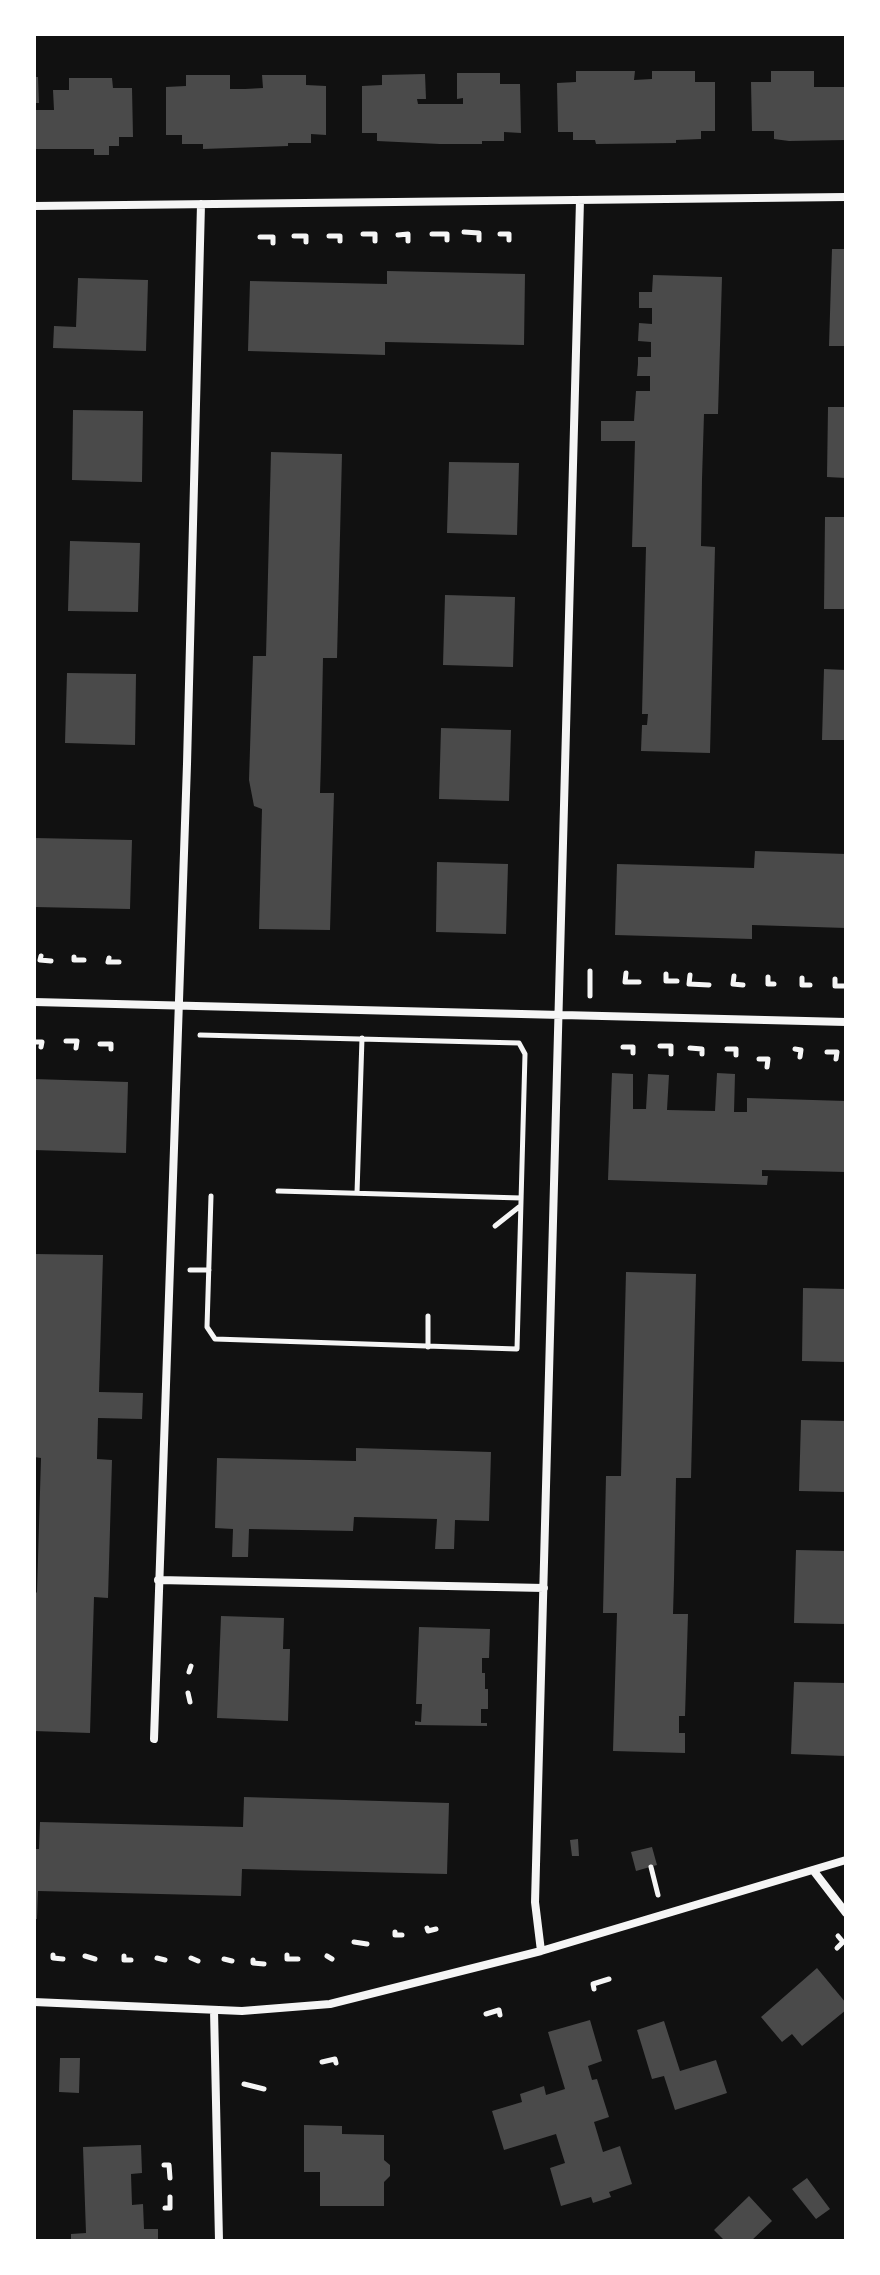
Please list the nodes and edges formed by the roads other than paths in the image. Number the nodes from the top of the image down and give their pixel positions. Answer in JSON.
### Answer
{"nodes":[{"id":1,"x":846,"y":197,"type":"edge"},
{"id":2,"x":580,"y":200,"type":"junction"},
{"id":3,"x":201,"y":204,"type":"junction"},
{"id":4,"x":34,"y":206,"type":"edge"},
{"id":5,"x":34,"y":1002,"type":"edge"},
{"id":6,"x":177,"y":1005,"type":"junction"},
{"id":7,"x":560,"y":1012,"type":"junction"},
{"id":8,"x":846,"y":1022,"type":"edge"},
{"id":9,"x":158,"y":1580,"type":"junction"},
{"id":10,"x":544,"y":1588,"type":"junction"},
{"id":11,"x":154,"y":1739,"type":"dead end"},
{"id":12,"x":846,"y":1860,"type":"edge"},
{"id":13,"x":813,"y":1870,"type":"junction"},
{"id":14,"x":846,"y":1913,"type":"edge"},
{"id":15,"x":541,"y":1951,"type":"junction"},
{"id":16,"x":34,"y":2002,"type":"edge"},
{"id":17,"x":214,"y":2010,"type":"junction"},
{"id":18,"x":219,"y":2241,"type":"edge"}],
"edges":[{"from":1,"to":2,"type":"street"},
{"from":2,"to":3,"type":"street"},
{"from":2,"to":7,"type":"street"},
{"from":3,"to":4,"type":"street"},
{"from":3,"to":6,"type":"street"},
{"from":5,"to":6,"type":"street"},
{"from":6,"to":7,"type":"street"},
{"from":6,"to":9,"type":"street"},
{"from":7,"to":8,"type":"street"},
{"from":7,"to":10,"type":"street"},
{"from":9,"to":10,"type":"street"},
{"from":9,"to":11,"type":"street"},
{"from":10,"to":15,"type":"street"},
{"from":12,"to":13,"type":"street"},
{"from":13,"to":14,"type":"street"},
{"from":13,"to":15,"type":"street"},
{"from":15,"to":17,"type":"street"},
{"from":16,"to":17,"type":"street"},
{"from":17,"to":18,"type":"street"}]}
